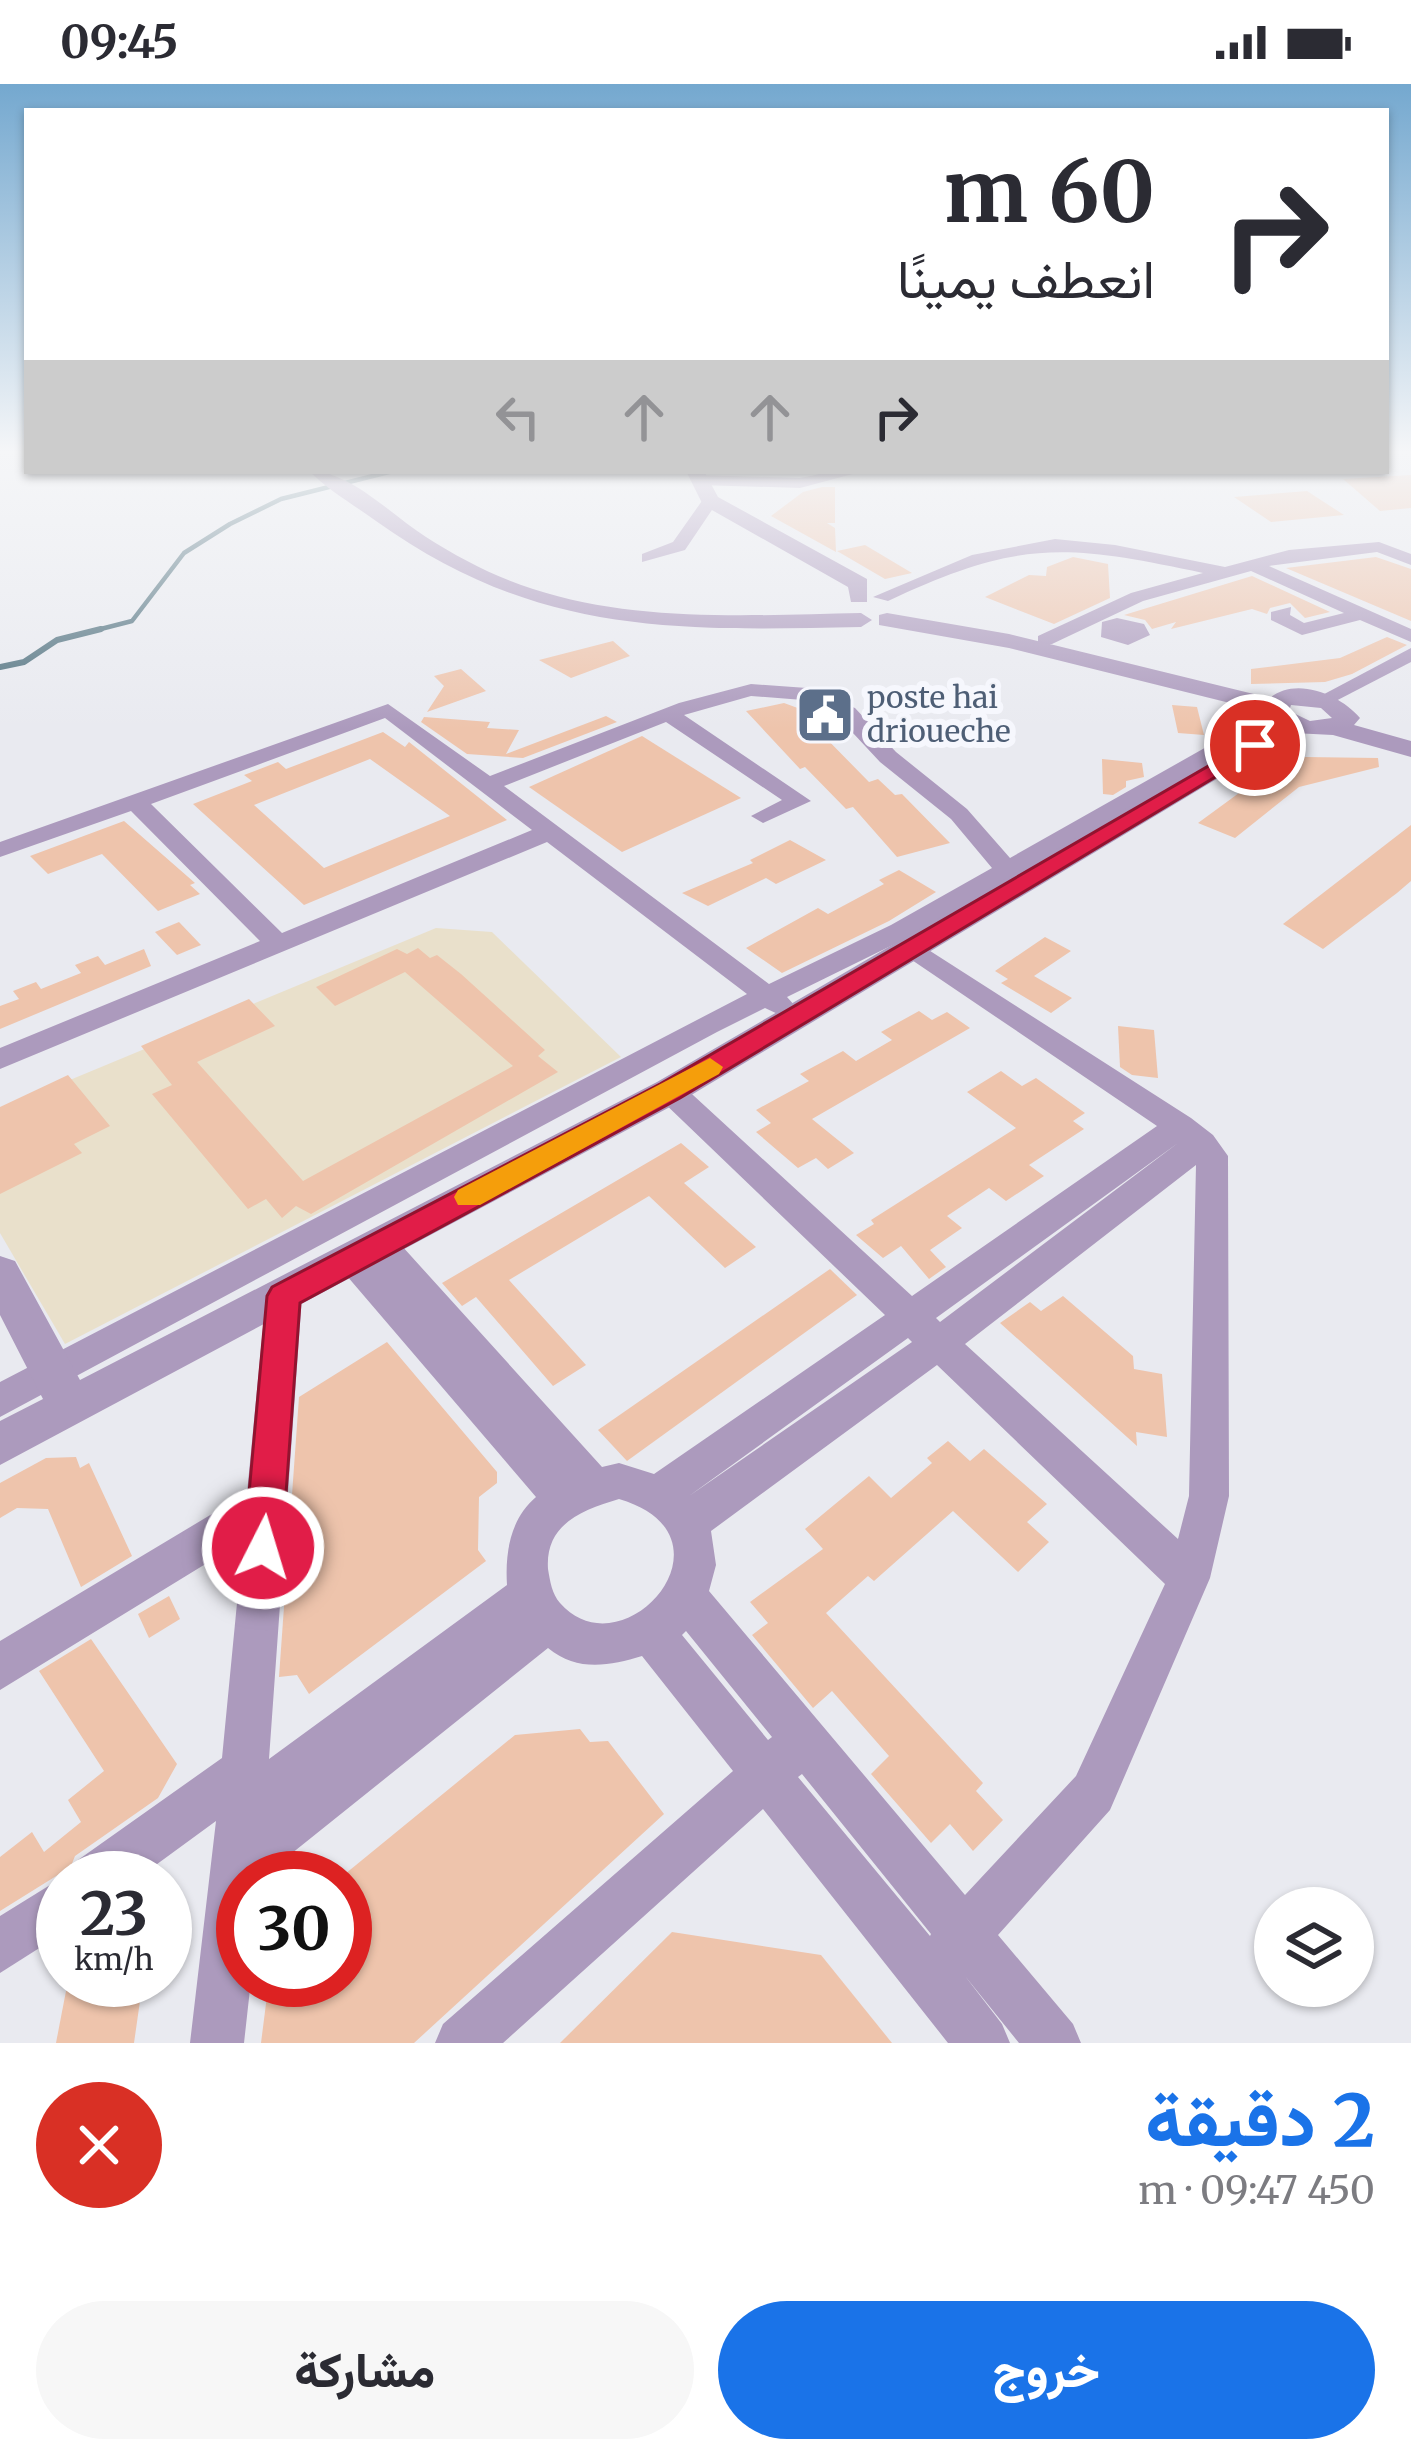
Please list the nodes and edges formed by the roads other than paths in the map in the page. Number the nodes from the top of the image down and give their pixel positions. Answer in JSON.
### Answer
{"nodes":[{"id":1,"x":428,"y":545,"type":"edge"},
{"id":2,"x":457,"y":545,"type":"edge"},
{"id":3,"x":679,"y":545,"type":"edge"},
{"id":4,"x":798,"y":545,"type":"edge"},
{"id":5,"x":648,"y":558,"type":"dead end"},
{"id":6,"x":1411,"y":560,"type":"edge"},
{"id":7,"x":1255,"y":566,"type":"junction"},
{"id":8,"x":838,"y":570,"type":"junction"},
{"id":9,"x":1232,"y":573,"type":"junction"},
{"id":10,"x":512,"y":582,"type":"junction"},
{"id":11,"x":872,"y":609,"type":"junction"},
{"id":12,"x":789,"y":610,"type":"junction"},
{"id":13,"x":1284,"y":611,"type":"dead end"},
{"id":14,"x":1363,"y":614,"type":"junction"},
{"id":15,"x":1075,"y":622,"type":"junction"},
{"id":16,"x":1148,"y":634,"type":"dead end"},
{"id":17,"x":1411,"y":636,"type":"edge"},
{"id":18,"x":1045,"y":640,"type":"junction"},
{"id":19,"x":1411,"y":654,"type":"edge"},
{"id":20,"x":1323,"y":700,"type":"junction"},
{"id":21,"x":1281,"y":710,"type":"junction"},
{"id":22,"x":668,"y":714,"type":"junction"},
{"id":23,"x":1341,"y":723,"type":"junction"},
{"id":24,"x":1411,"y":740,"type":"edge"},
{"id":25,"x":1411,"y":749,"type":"edge"},
{"id":26,"x":487,"y":785,"type":"junction"},
{"id":27,"x":135,"y":801,"type":"junction"},
{"id":28,"x":763,"y":816,"type":"dead end"},
{"id":29,"x":549,"y":832,"type":"junction"},
{"id":30,"x":0,"y":850,"type":"edge"},
{"id":31,"x":1007,"y":870,"type":"junction"},
{"id":32,"x":280,"y":946,"type":"junction"},
{"id":33,"x":914,"y":948,"type":"junction"},
{"id":34,"x":783,"y":1007,"type":"junction"},
{"id":35,"x":0,"y":1059,"type":"edge"},
{"id":36,"x":670,"y":1091,"type":"junction"},
{"id":37,"x":1191,"y":1134,"type":"junction"},
{"id":38,"x":326,"y":1228,"type":"junction"},
{"id":39,"x":366,"y":1252,"type":"junction"},
{"id":40,"x":0,"y":1273,"type":"edge"},
{"id":41,"x":278,"y":1300,"type":"junction"},
{"id":42,"x":179,"y":1306,"type":"junction"},
{"id":43,"x":910,"y":1316,"type":"junction"},
{"id":44,"x":938,"y":1343,"type":"junction"},
{"id":45,"x":62,"y":1390,"type":"junction"},
{"id":46,"x":0,"y":1401,"type":"edge"},
{"id":47,"x":0,"y":1444,"type":"edge"},
{"id":48,"x":576,"y":1491,"type":"junction"},
{"id":49,"x":267,"y":1503,"type":"junction"},
{"id":50,"x":673,"y":1509,"type":"junction"},
{"id":51,"x":1189,"y":1578,"type":"junction"},
{"id":52,"x":686,"y":1597,"type":"junction"},
{"id":53,"x":537,"y":1608,"type":"junction"},
{"id":54,"x":650,"y":1631,"type":"junction"},
{"id":55,"x":0,"y":1667,"type":"edge"},
{"id":56,"x":804,"y":1740,"type":"junction"},
{"id":57,"x":777,"y":1788,"type":"junction"},
{"id":58,"x":243,"y":1790,"type":"junction"},
{"id":59,"x":141,"y":1851,"type":"edge"},
{"id":60,"x":238,"y":1851,"type":"edge"},
{"id":61,"x":252,"y":1851,"type":"edge"},
{"id":62,"x":36,"y":1921,"type":"edge"},
{"id":63,"x":964,"y":1934,"type":"junction"},
{"id":64,"x":0,"y":1947,"type":"edge"},
{"id":65,"x":931,"y":1978,"type":"junction"},
{"id":66,"x":221,"y":2007,"type":"edge"},
{"id":67,"x":217,"y":2043,"type":"edge"},
{"id":68,"x":462,"y":2043,"type":"edge"},
{"id":69,"x":983,"y":2043,"type":"edge"},
{"id":70,"x":1054,"y":2043,"type":"edge"}],
"edges":[{"from":1,"to":10,"type":"street"},
{"from":2,"to":10,"type":"street"},
{"from":3,"to":5,"type":"street"},
{"from":4,"to":8,"type":"street"},
{"from":6,"to":7,"type":"street"},
{"from":7,"to":9,"type":"street"},
{"from":7,"to":14,"type":"street"},
{"from":8,"to":11,"type":"street"},
{"from":8,"to":12,"type":"street"},
{"from":9,"to":11,"type":"street"},
{"from":9,"to":15,"type":"street"},
{"from":10,"to":11,"type":"street"},
{"from":10,"to":12,"type":"street"},
{"from":11,"to":12,"type":"street"},
{"from":11,"to":18,"type":"street"},
{"from":11,"to":21,"type":"street"},
{"from":13,"to":14,"type":"street"},
{"from":14,"to":17,"type":"street"},
{"from":15,"to":16,"type":"street"},
{"from":15,"to":18,"type":"street"},
{"from":18,"to":21,"type":"street"},
{"from":19,"to":20,"type":"street"},
{"from":20,"to":21,"type":"street"},
{"from":20,"to":23,"type":"street"},
{"from":21,"to":23,"type":"street"},
{"from":21,"to":31,"type":"street"},
{"from":21,"to":33,"type":"street"},
{"from":22,"to":26,"type":"street"},
{"from":22,"to":28,"type":"street"},
{"from":22,"to":31,"type":"street"},
{"from":23,"to":24,"type":"street"},
{"from":23,"to":25,"type":"street"},
{"from":26,"to":27,"type":"street"},
{"from":26,"to":29,"type":"street"},
{"from":27,"to":30,"type":"street"},
{"from":27,"to":32,"type":"street"},
{"from":29,"to":32,"type":"street"},
{"from":29,"to":34,"type":"street"},
{"from":31,"to":34,"type":"street"},
{"from":32,"to":35,"type":"street"},
{"from":33,"to":34,"type":"street"},
{"from":33,"to":37,"type":"street"},
{"from":34,"to":36,"type":"street"},
{"from":34,"to":38,"type":"street"},
{"from":36,"to":39,"type":"street"},
{"from":36,"to":43,"type":"street"},
{"from":37,"to":43,"type":"street"},
{"from":37,"to":44,"type":"street"},
{"from":37,"to":51,"type":"street"},
{"from":38,"to":39,"type":"street"},
{"from":38,"to":42,"type":"street"},
{"from":39,"to":41,"type":"street"},
{"from":39,"to":48,"type":"street"},
{"from":40,"to":45,"type":"street"},
{"from":41,"to":42,"type":"street"},
{"from":41,"to":45,"type":"street"},
{"from":41,"to":49,"type":"street"},
{"from":42,"to":45,"type":"street"},
{"from":43,"to":44,"type":"street"},
{"from":43,"to":50,"type":"street"},
{"from":44,"to":50,"type":"street"},
{"from":44,"to":51,"type":"street"},
{"from":45,"to":46,"type":"street"},
{"from":45,"to":47,"type":"street"},
{"from":48,"to":50,"type":"street"},
{"from":48,"to":53,"type":"street"},
{"from":49,"to":55,"type":"street"},
{"from":49,"to":58,"type":"street"},
{"from":50,"to":52,"type":"street"},
{"from":51,"to":63,"type":"street"},
{"from":52,"to":54,"type":"street"},
{"from":52,"to":56,"type":"street"},
{"from":53,"to":54,"type":"street"},
{"from":53,"to":58,"type":"street"},
{"from":53,"to":61,"type":"street"},
{"from":54,"to":57,"type":"street"},
{"from":56,"to":57,"type":"street"},
{"from":56,"to":63,"type":"street"},
{"from":57,"to":65,"type":"street"},
{"from":57,"to":68,"type":"street"},
{"from":58,"to":59,"type":"street"},
{"from":58,"to":60,"type":"street"},
{"from":62,"to":64,"type":"street"},
{"from":63,"to":65,"type":"street"},
{"from":63,"to":70,"type":"street"},
{"from":65,"to":69,"type":"street"},
{"from":66,"to":67,"type":"street"}]}
